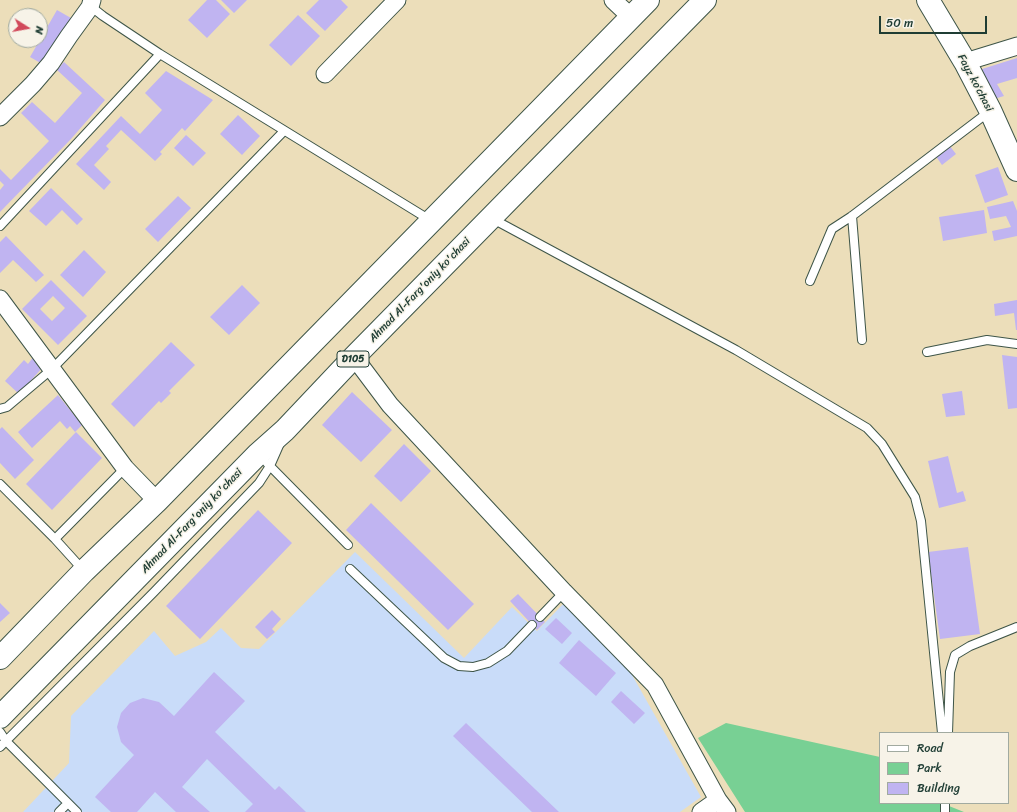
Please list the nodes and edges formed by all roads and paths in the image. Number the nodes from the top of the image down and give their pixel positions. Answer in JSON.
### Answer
{"nodes":[{"id":1,"x":397,"y":0,"type":"edge"},
{"id":2,"x":613,"y":0,"type":"edge"},
{"id":3,"x":648,"y":0,"type":"edge"},
{"id":4,"x":705,"y":0,"type":"edge"},
{"id":5,"x":928,"y":0,"type":"edge"},
{"id":6,"x":89,"y":2,"type":"edge"},
{"id":7,"x":631,"y":17,"type":"junction"},
{"id":8,"x":1017,"y":46,"type":"edge"},
{"id":9,"x":160,"y":54,"type":"junction"},
{"id":10,"x":965,"y":62,"type":"junction"},
{"id":11,"x":324,"y":74,"type":"dead end"},
{"id":12,"x":990,"y":110,"type":"junction"},
{"id":13,"x":0,"y":117,"type":"edge"},
{"id":14,"x":284,"y":131,"type":"junction"},
{"id":15,"x":1017,"y":170,"type":"edge"},
{"id":16,"x":852,"y":216,"type":"junction"},
{"id":17,"x":491,"y":218,"type":"junction"},
{"id":18,"x":431,"y":221,"type":"junction"},
{"id":19,"x":0,"y":226,"type":"edge"},
{"id":20,"x":810,"y":281,"type":"dead end"},
{"id":21,"x":0,"y":299,"type":"edge"},
{"id":22,"x":862,"y":340,"type":"dead end"},
{"id":23,"x":1017,"y":344,"type":"edge"},
{"id":24,"x":927,"y":352,"type":"dead end"},
{"id":25,"x":354,"y":357,"type":"junction"},
{"id":26,"x":52,"y":369,"type":"junction"},
{"id":27,"x":0,"y":409,"type":"edge"},
{"id":28,"x":264,"y":460,"type":"junction"},
{"id":29,"x":125,"y":468,"type":"junction"},
{"id":30,"x":0,"y":484,"type":"edge"},
{"id":31,"x":157,"y":501,"type":"junction"},
{"id":32,"x":55,"y":539,"type":"junction"},
{"id":33,"x":348,"y":545,"type":"dead end"},
{"id":34,"x":350,"y":570,"type":"dead end"},
{"id":35,"x":84,"y":572,"type":"junction"},
{"id":36,"x":564,"y":592,"type":"junction"},
{"id":37,"x":540,"y":617,"type":"dead end"},
{"id":38,"x":532,"y":625,"type":"dead end"},
{"id":39,"x":1017,"y":627,"type":"edge"},
{"id":40,"x":0,"y":658,"type":"edge"},
{"id":41,"x":0,"y":717,"type":"edge"},
{"id":42,"x":0,"y":732,"type":"edge"},
{"id":43,"x":942,"y":732,"type":"edge"},
{"id":44,"x":948,"y":732,"type":"edge"},
{"id":45,"x":3,"y":744,"type":"edge"},
{"id":46,"x":68,"y":803,"type":"junction"},
{"id":47,"x":722,"y":806,"type":"edge"},
{"id":48,"x":59,"y":812,"type":"edge"},
{"id":49,"x":77,"y":812,"type":"edge"},
{"id":50,"x":701,"y":812,"type":"edge"}],
"edges":[{"from":1,"to":11,"type":"street"},
{"from":2,"to":7,"type":"street"},
{"from":3,"to":7,"type":"main road"},
{"from":4,"to":17,"type":"main road","name":"Ahmad Al-Farg'oniy ko'chasi","number":"D105"},
{"from":5,"to":10,"type":"main road","name":"Fayz koʻchasi"},
{"from":6,"to":9,"type":"lane"},
{"from":6,"to":13,"type":"street"},
{"from":7,"to":18,"type":"main road"},
{"from":8,"to":10,"type":"street"},
{"from":9,"to":14,"type":"lane"},
{"from":9,"to":19,"type":"lane"},
{"from":10,"to":12,"type":"main road","name":"Fayz koʻchasi"},
{"from":12,"to":15,"type":"main road","name":"Fayz koʻchasi"},
{"from":12,"to":16,"type":"lane"},
{"from":14,"to":18,"type":"lane"},
{"from":14,"to":26,"type":"lane"},
{"from":16,"to":20,"type":"lane"},
{"from":16,"to":22,"type":"lane"},
{"from":17,"to":25,"type":"main road","name":"Ahmad Al-Farg'oniy ko'chasi","number":"D105"},
{"from":17,"to":43,"type":"lane"},
{"from":18,"to":31,"type":"main road"},
{"from":21,"to":26,"type":"street"},
{"from":23,"to":24,"type":"lane"},
{"from":25,"to":28,"type":"main road","name":"Ahmad Al-Farg'oniy ko'chasi","number":"D105"},
{"from":25,"to":36,"type":"street"},
{"from":26,"to":27,"type":"lane"},
{"from":26,"to":29,"type":"street"},
{"from":28,"to":33,"type":"lane"},
{"from":28,"to":41,"type":"main road","name":"Ahmad Al-Farg'oniy ko'chasi","number":"D105"},
{"from":28,"to":45,"type":"lane"},
{"from":29,"to":31,"type":"street"},
{"from":29,"to":32,"type":"lane"},
{"from":30,"to":32,"type":"lane"},
{"from":31,"to":35,"type":"main road"},
{"from":32,"to":35,"type":"lane"},
{"from":34,"to":38,"type":"lane"},
{"from":35,"to":40,"type":"main road"},
{"from":36,"to":37,"type":"lane"},
{"from":36,"to":47,"type":"street"},
{"from":39,"to":44,"type":"lane"},
{"from":42,"to":45,"type":"lane"},
{"from":45,"to":46,"type":"lane"},
{"from":46,"to":48,"type":"lane"},
{"from":46,"to":49,"type":"lane"},
{"from":47,"to":50,"type":"street"}]}
